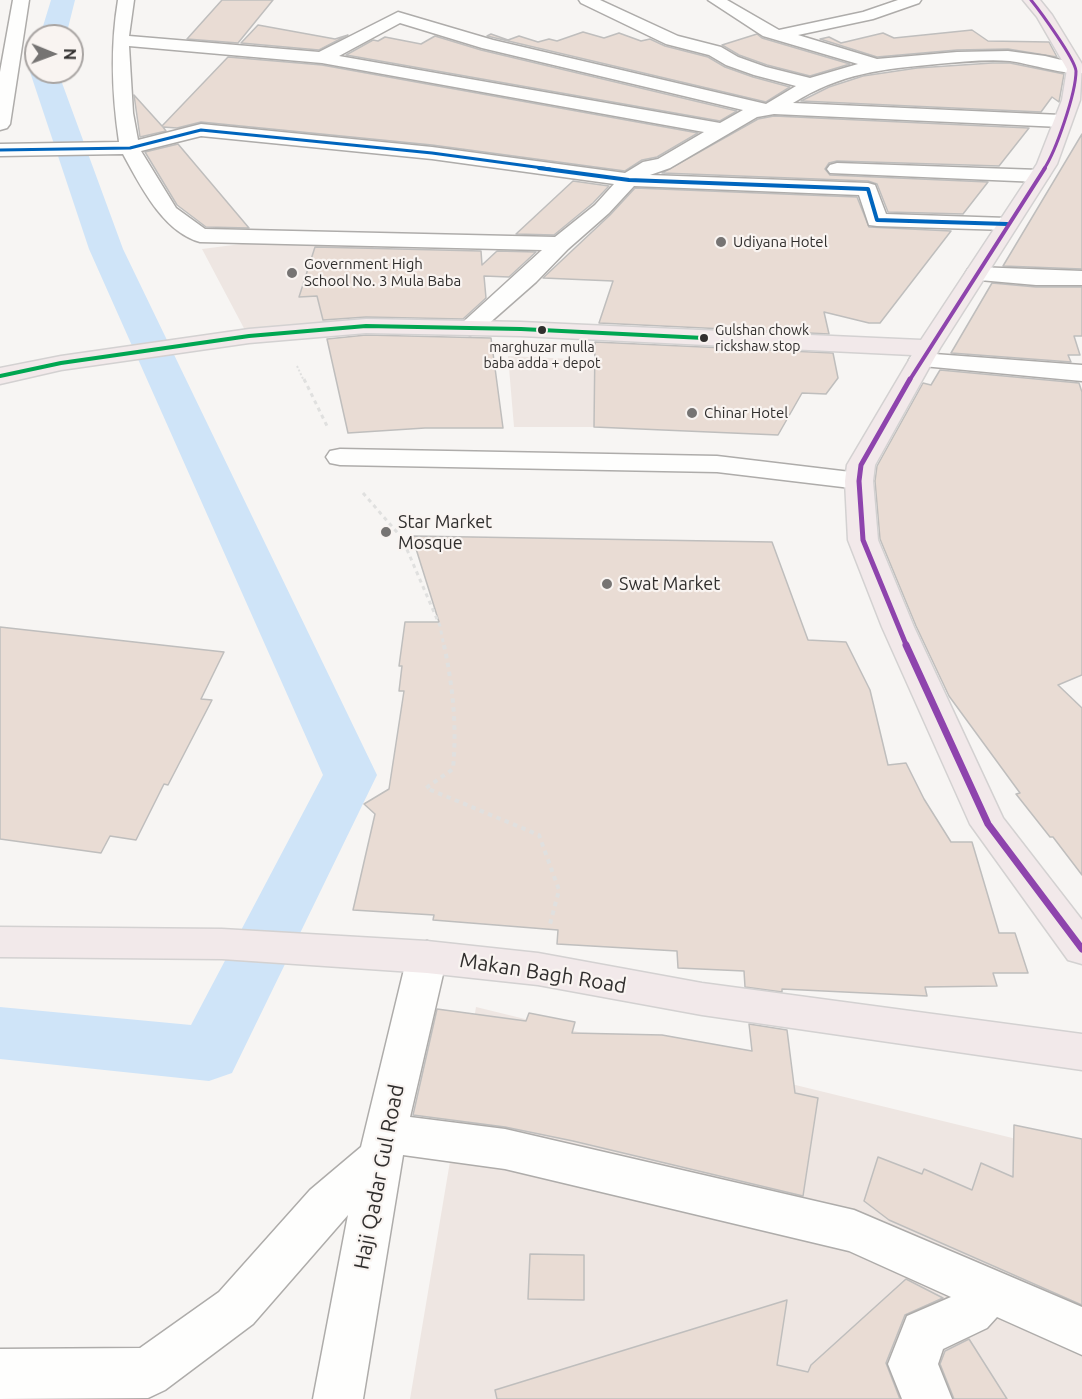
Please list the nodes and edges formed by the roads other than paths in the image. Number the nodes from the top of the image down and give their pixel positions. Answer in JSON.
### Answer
{"nodes":[{"id":1,"x":16,"y":0,"type":"edge"},
{"id":2,"x":21,"y":0,"type":"edge"},
{"id":3,"x":126,"y":0,"type":"edge"},
{"id":4,"x":587,"y":0,"type":"edge"},
{"id":5,"x":716,"y":0,"type":"edge"},
{"id":6,"x":913,"y":0,"type":"edge"},
{"id":7,"x":1031,"y":0,"type":"edge"},
{"id":8,"x":779,"y":34,"type":"junction"},
{"id":9,"x":120,"y":40,"type":"junction"},
{"id":10,"x":322,"y":58,"type":"junction"},
{"id":11,"x":876,"y":64,"type":"junction"},
{"id":12,"x":1079,"y":76,"type":"edge"},
{"id":13,"x":812,"y":84,"type":"junction"},
{"id":14,"x":770,"y":109,"type":"junction"},
{"id":15,"x":1061,"y":121,"type":"junction"},
{"id":16,"x":0,"y":124,"type":"edge"},
{"id":17,"x":725,"y":130,"type":"junction"},
{"id":18,"x":130,"y":148,"type":"junction"},
{"id":19,"x":0,"y":150,"type":"edge"},
{"id":20,"x":663,"y":164,"type":"junction"},
{"id":21,"x":1039,"y":176,"type":"junction"},
{"id":22,"x":629,"y":180,"type":"junction"},
{"id":23,"x":1008,"y":224,"type":"junction"},
{"id":24,"x":560,"y":244,"type":"junction"},
{"id":25,"x":976,"y":274,"type":"junction"},
{"id":26,"x":1082,"y":278,"type":"edge"},
{"id":27,"x":470,"y":328,"type":"junction"},
{"id":28,"x":924,"y":354,"type":"junction"},
{"id":29,"x":1082,"y":373,"type":"edge"},
{"id":30,"x":0,"y":376,"type":"edge"},
{"id":31,"x":340,"y":457,"type":"road end"},
{"id":32,"x":859,"y":481,"type":"junction"},
{"id":33,"x":0,"y":942,"type":"edge"},
{"id":34,"x":1082,"y":949,"type":"edge"},
{"id":35,"x":428,"y":957,"type":"junction"},
{"id":36,"x":1082,"y":1052,"type":"edge"},
{"id":37,"x":382,"y":1145,"type":"junction"},
{"id":38,"x":989,"y":1291,"type":"junction"},
{"id":39,"x":1082,"y":1331,"type":"edge"},
{"id":40,"x":0,"y":1374,"type":"edge"},
{"id":41,"x":338,"y":1399,"type":"edge"},
{"id":42,"x":927,"y":1399,"type":"edge"}],
"edges":[{"from":1,"to":2,"type":"street"},
{"from":2,"to":16,"type":"street"},
{"from":3,"to":9,"type":"street"},
{"from":4,"to":13,"type":"street"},
{"from":5,"to":8,"type":"street"},
{"from":6,"to":8,"type":"street"},
{"from":7,"to":12,"type":"main road"},
{"from":8,"to":11,"type":"street"},
{"from":9,"to":10,"type":"street"},
{"from":9,"to":18,"type":"street"},
{"from":10,"to":14,"type":"street"},
{"from":10,"to":17,"type":"street"},
{"from":11,"to":12,"type":"street"},
{"from":11,"to":13,"type":"street"},
{"from":12,"to":15,"type":"main road"},
{"from":13,"to":14,"type":"street"},
{"from":14,"to":15,"type":"street"},
{"from":14,"to":17,"type":"street"},
{"from":15,"to":21,"type":"main road"},
{"from":17,"to":20,"type":"street"},
{"from":18,"to":19,"type":"street"},
{"from":18,"to":22,"type":"street"},
{"from":18,"to":24,"type":"street"},
{"from":20,"to":21,"type":"street"},
{"from":20,"to":22,"type":"street"},
{"from":21,"to":23,"type":"main road"},
{"from":22,"to":23,"type":"street"},
{"from":22,"to":24,"type":"street"},
{"from":23,"to":25,"type":"main road"},
{"from":24,"to":27,"type":"street"},
{"from":25,"to":26,"type":"street"},
{"from":25,"to":28,"type":"main road"},
{"from":27,"to":28,"type":"main road"},
{"from":27,"to":30,"type":"main road"},
{"from":28,"to":29,"type":"street"},
{"from":28,"to":32,"type":"main road"},
{"from":31,"to":32,"type":"street"},
{"from":32,"to":34,"type":"main road"},
{"from":33,"to":35,"type":"main road","name":"Makan Bagh Road"},
{"from":35,"to":36,"type":"main road","name":"Makan Bagh Road"},
{"from":35,"to":37,"type":"street","name":"Haji Qadar Gul Road"},
{"from":37,"to":38,"type":"street"},
{"from":37,"to":40,"type":"street"},
{"from":37,"to":41,"type":"street","name":"Haji Qadar Gul Road"},
{"from":38,"to":39,"type":"street"},
{"from":38,"to":42,"type":"street"}]}
